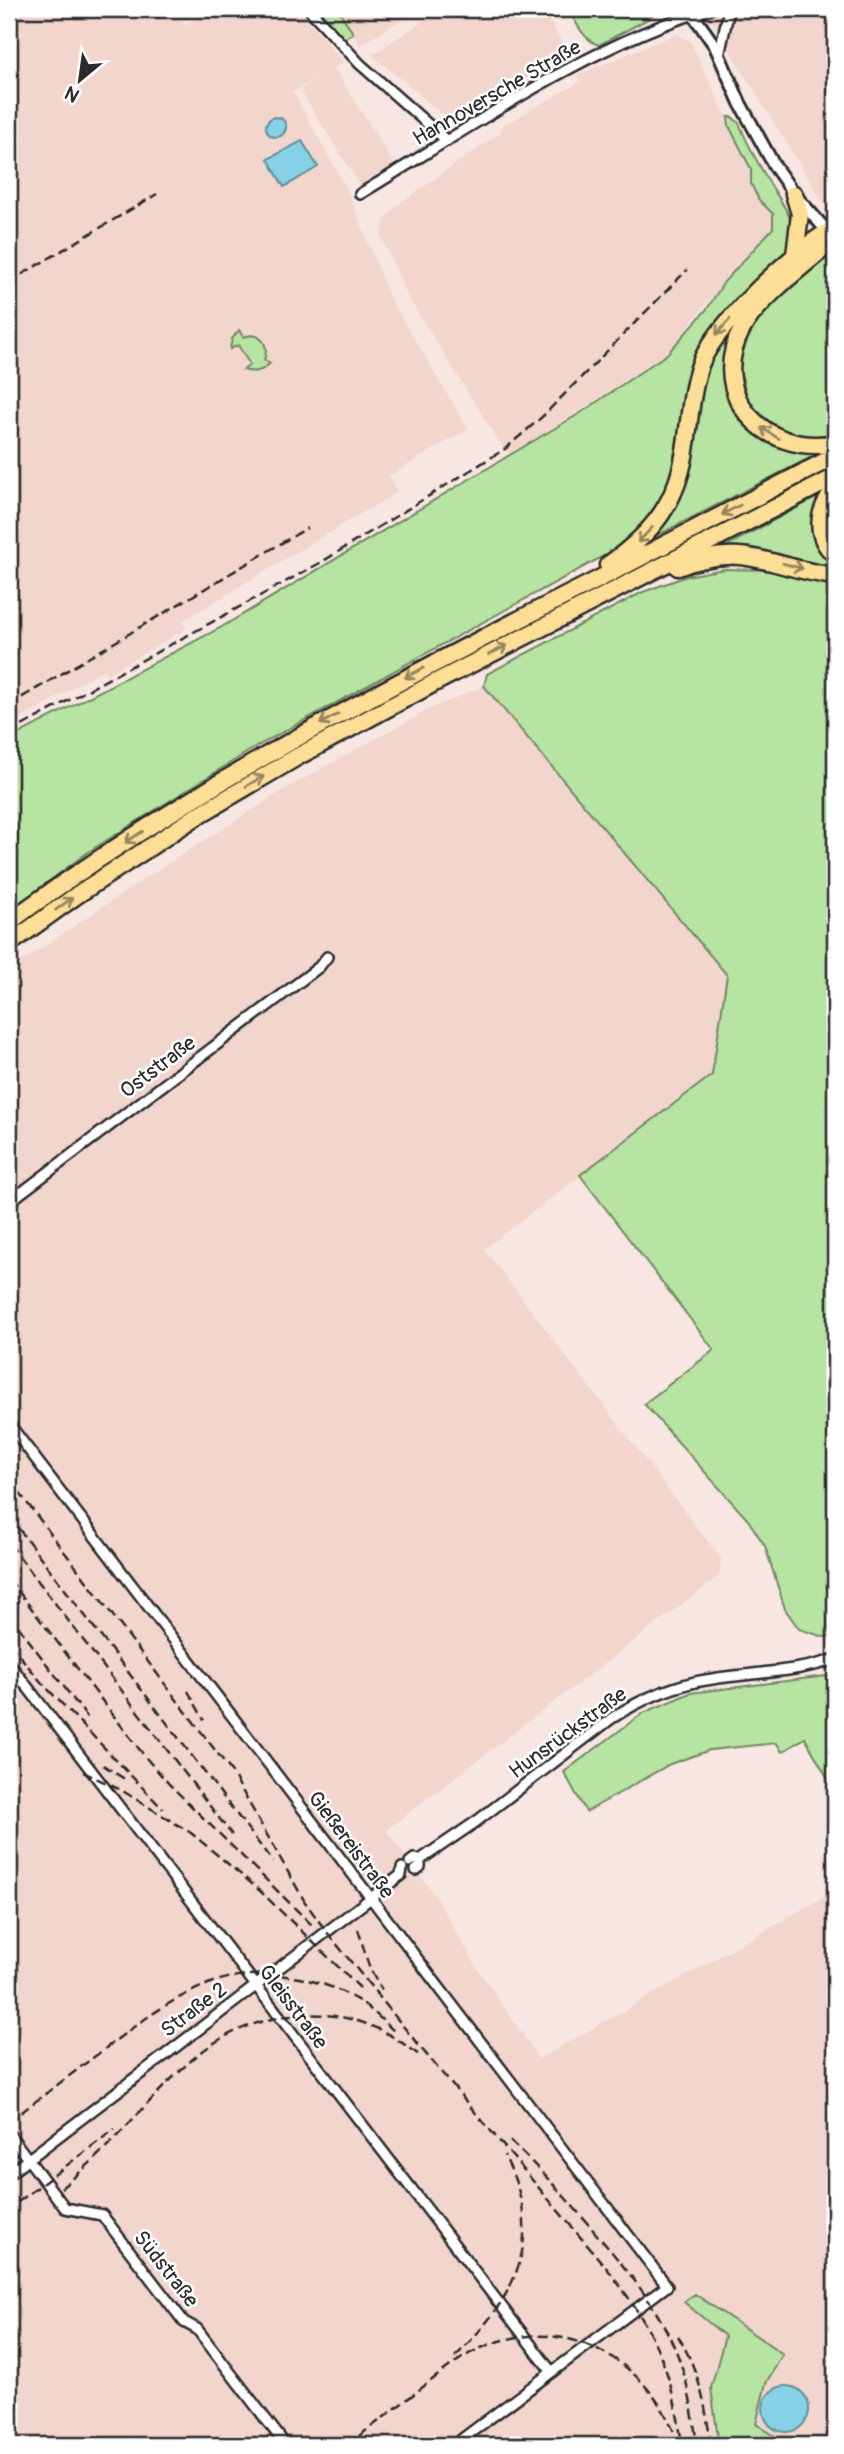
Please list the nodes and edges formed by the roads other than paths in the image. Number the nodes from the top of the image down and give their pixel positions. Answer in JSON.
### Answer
{"nodes":[{"id":1,"x":309,"y":9,"type":"edge"},
{"id":2,"x":710,"y":9,"type":"edge"},
{"id":3,"x":729,"y":9,"type":"edge"},
{"id":4,"x":691,"y":11,"type":"edge"},
{"id":5,"x":719,"y":56,"type":"junction"},
{"id":6,"x":447,"y":141,"type":"junction"},
{"id":7,"x":360,"y":194,"type":"dead end"},
{"id":8,"x":794,"y":194,"type":"junction"},
{"id":9,"x":831,"y":236,"type":"edge"},
{"id":10,"x":796,"y":255,"type":"junction"},
{"id":11,"x":835,"y":443,"type":"edge"},
{"id":12,"x":835,"y":456,"type":"edge"},
{"id":13,"x":835,"y":477,"type":"edge"},
{"id":14,"x":835,"y":490,"type":"edge"},
{"id":15,"x":835,"y":555,"type":"edge"},
{"id":16,"x":654,"y":569,"type":"junction"},
{"id":17,"x":835,"y":576,"type":"edge"},
{"id":18,"x":562,"y":598,"type":"junction"},
{"id":19,"x":9,"y":922,"type":"edge"},
{"id":20,"x":9,"y":944,"type":"edge"},
{"id":21,"x":327,"y":957,"type":"dead end"},
{"id":22,"x":9,"y":1202,"type":"edge"},
{"id":23,"x":9,"y":1424,"type":"edge"},
{"id":24,"x":835,"y":1659,"type":"edge"},
{"id":25,"x":9,"y":1663,"type":"edge"},
{"id":26,"x":13,"y":1676,"type":"edge"},
{"id":27,"x":407,"y":1870,"type":"joint"},
{"id":28,"x":370,"y":1898,"type":"junction"},
{"id":29,"x":256,"y":1985,"type":"junction"},
{"id":30,"x":9,"y":2134,"type":"edge"},
{"id":31,"x":28,"y":2159,"type":"junction"},
{"id":32,"x":9,"y":2174,"type":"edge"},
{"id":33,"x":551,"y":2371,"type":"junction"},
{"id":34,"x":280,"y":2445,"type":"edge"},
{"id":35,"x":454,"y":2445,"type":"edge"}],
"edges":[{"from":1,"to":6,"type":"street"},
{"from":2,"to":4,"type":"street","name":"Hannoversche Straße"},
{"from":3,"to":5,"type":"street"},
{"from":4,"to":5,"type":"street"},
{"from":4,"to":6,"type":"street","name":"Hannoversche Straße"},
{"from":5,"to":8,"type":"street"},
{"from":6,"to":7,"type":"street","name":"Hannoversche Straße"},
{"from":8,"to":9,"type":"street"},
{"from":8,"to":10,"type":"highway"},
{"from":9,"to":10,"type":"highway"},
{"from":11,"to":9,"type":"highway","one_way":true},
{"from":10,"to":18,"type":"highway","one_way":true},
{"from":12,"to":18,"type":"highway","one_way":true},
{"from":13,"to":16,"type":"highway"},
{"from":14,"to":15,"type":"highway"},
{"from":16,"to":17,"type":"highway","one_way":true},
{"from":20,"to":16,"type":"highway","one_way":true},
{"from":18,"to":19,"type":"highway","one_way":true},
{"from":21,"to":22,"type":"street","name":"Oststraße"},
{"from":23,"to":28,"type":"street","name":"Gießereistraße"},
{"from":24,"to":27,"type":"street","name":"Hunsrückstraße"},
{"from":25,"to":26,"type":"street","name":"Gleisstraße"},
{"from":26,"to":29,"type":"street","name":"Gleisstraße"},
{"from":27,"to":28,"type":"street","name":"Straße 2"},
{"from":28,"to":29,"type":"street","name":"Straße 2"},
{"from":28,"to":33,"type":"street","name":"Gießereistraße"},
{"from":29,"to":31,"type":"street","name":"Straße 2"},
{"from":29,"to":33,"type":"street","name":"Gleisstraße"},
{"from":30,"to":31,"type":"street","name":"Südstraße"},
{"from":31,"to":32,"type":"street","name":"Straße 2"},
{"from":31,"to":34,"type":"street","name":"Südstraße"},
{"from":33,"to":35,"type":"street"}]}
